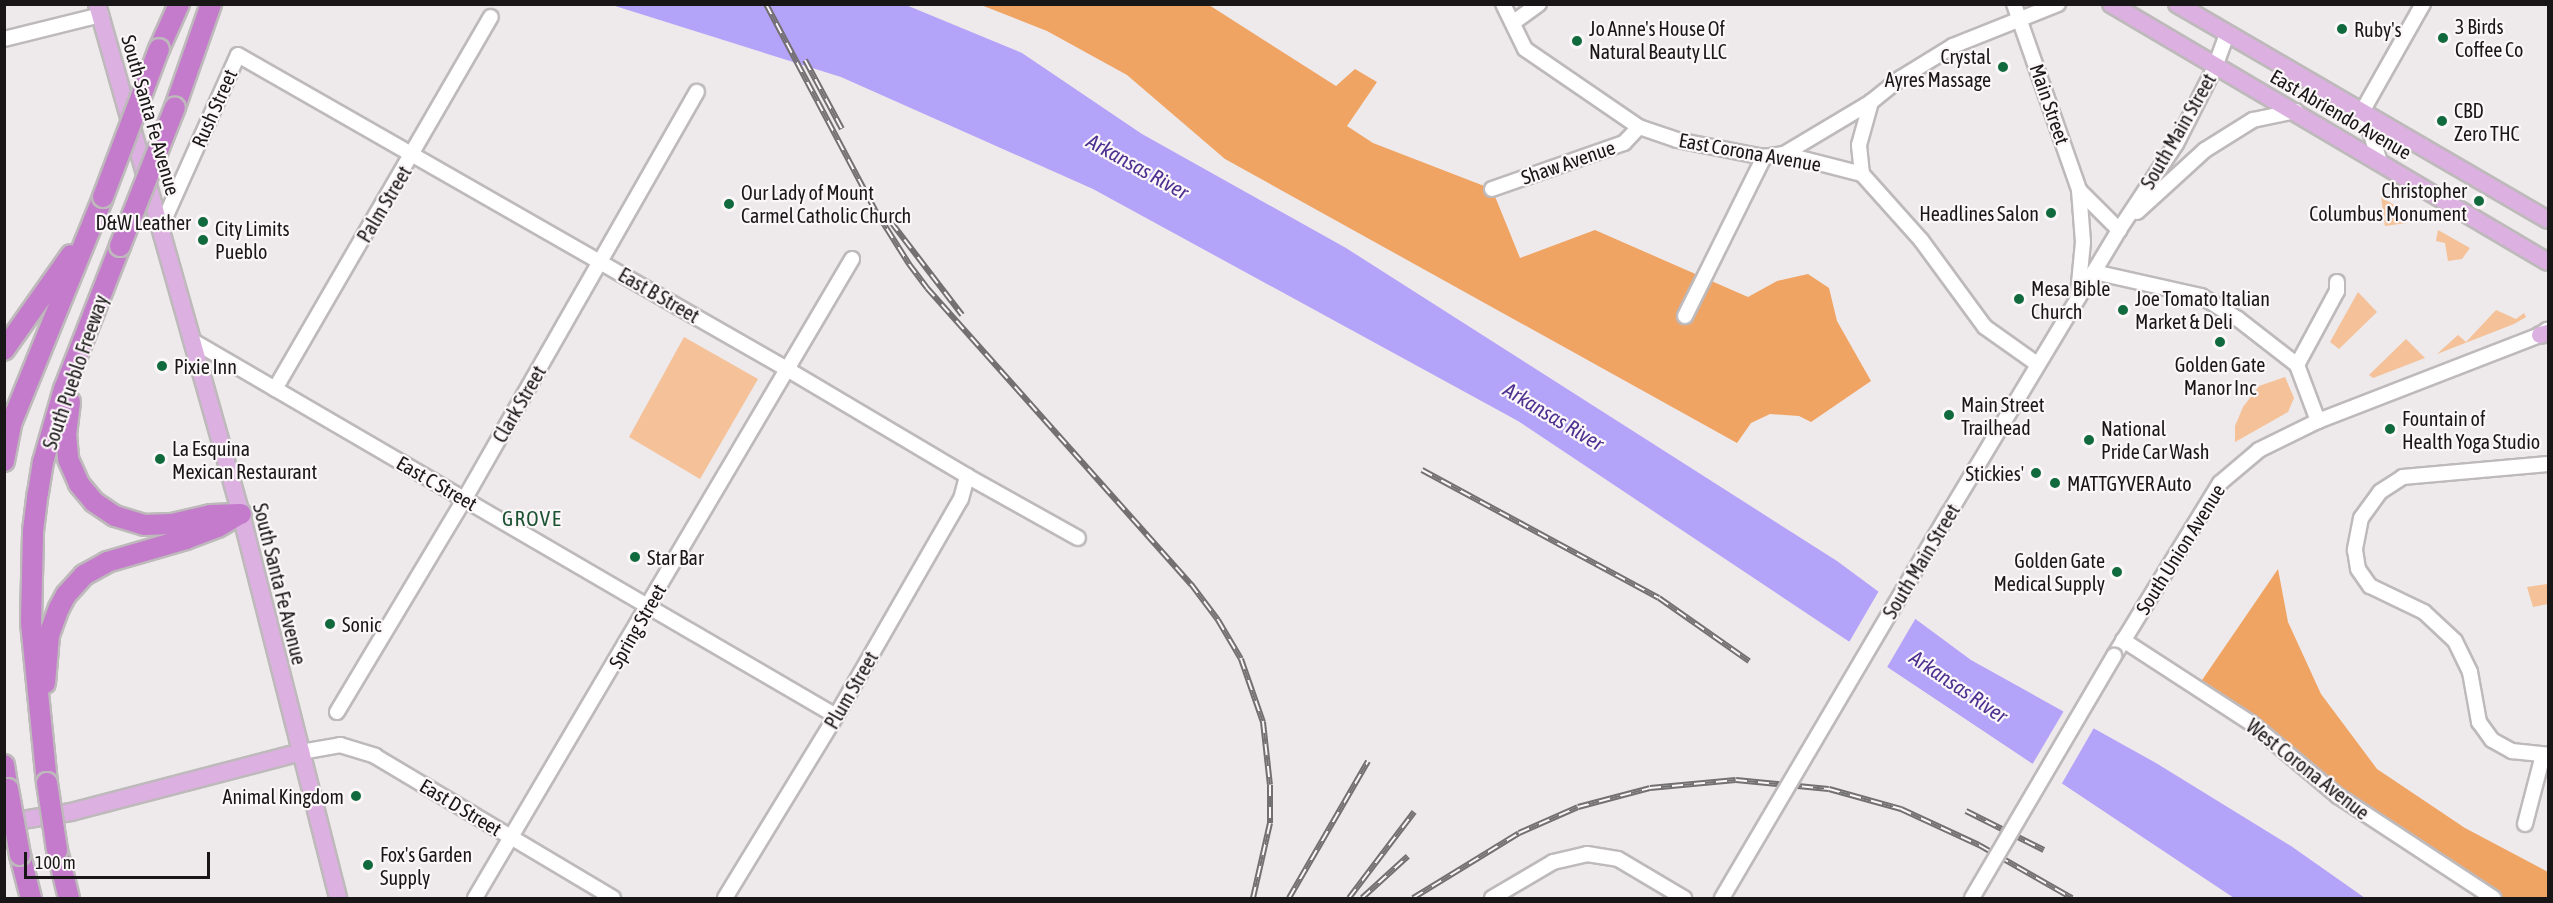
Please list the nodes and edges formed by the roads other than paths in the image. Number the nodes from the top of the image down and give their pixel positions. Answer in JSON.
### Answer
{"nodes":[{"id":1,"x":179,"y":4,"type":"edge"},
{"id":2,"x":211,"y":4,"type":"edge"},
{"id":3,"x":1503,"y":4,"type":"edge"},
{"id":4,"x":1539,"y":4,"type":"edge"},
{"id":5,"x":2014,"y":4,"type":"edge"},
{"id":6,"x":2058,"y":4,"type":"edge"},
{"id":7,"x":2111,"y":4,"type":"edge"},
{"id":8,"x":2177,"y":4,"type":"edge"},
{"id":9,"x":2423,"y":4,"type":"edge"},
{"id":10,"x":99,"y":10,"type":"edge"},
{"id":11,"x":491,"y":17,"type":"dead end"},
{"id":12,"x":2020,"y":19,"type":"junction"},
{"id":13,"x":1514,"y":22,"type":"junction"},
{"id":14,"x":2227,"y":34,"type":"junction"},
{"id":15,"x":4,"y":39,"type":"edge"},
{"id":16,"x":238,"y":54,"type":"joint"},
{"id":17,"x":2215,"y":67,"type":"junction"},
{"id":18,"x":697,"y":92,"type":"dead end"},
{"id":19,"x":1871,"y":102,"type":"junction"},
{"id":20,"x":2363,"y":110,"type":"junction"},
{"id":21,"x":2296,"y":111,"type":"junction"},
{"id":22,"x":1639,"y":127,"type":"junction"},
{"id":23,"x":414,"y":153,"type":"junction"},
{"id":24,"x":1784,"y":154,"type":"junction"},
{"id":25,"x":1764,"y":157,"type":"junction"},
{"id":26,"x":2380,"y":162,"type":"junction"},
{"id":27,"x":1862,"y":174,"type":"junction"},
{"id":28,"x":1492,"y":189,"type":"dead end"},
{"id":29,"x":2079,"y":190,"type":"junction"},
{"id":30,"x":2548,"y":220,"type":"edge"},
{"id":31,"x":92,"y":225,"type":"junction"},
{"id":32,"x":160,"y":227,"type":"junction"},
{"id":33,"x":2121,"y":228,"type":"junction"},
{"id":34,"x":852,"y":259,"type":"dead end"},
{"id":35,"x":601,"y":262,"type":"junction"},
{"id":36,"x":2548,"y":262,"type":"edge"},
{"id":37,"x":2094,"y":272,"type":"junction"},
{"id":38,"x":107,"y":280,"type":"junction"},
{"id":39,"x":2337,"y":282,"type":"dead end"},
{"id":40,"x":2077,"y":300,"type":"junction"},
{"id":41,"x":1685,"y":316,"type":"dead end"},
{"id":42,"x":2546,"y":333,"type":"edge"},
{"id":43,"x":193,"y":341,"type":"junction"},
{"id":44,"x":4,"y":350,"type":"edge"},
{"id":45,"x":2037,"y":364,"type":"junction"},
{"id":46,"x":2297,"y":365,"type":"junction"},
{"id":47,"x":787,"y":369,"type":"junction"},
{"id":48,"x":275,"y":389,"type":"junction"},
{"id":49,"x":2318,"y":421,"type":"junction"},
{"id":50,"x":4,"y":461,"type":"edge"},
{"id":51,"x":2548,"y":464,"type":"edge"},
{"id":52,"x":967,"y":476,"type":"junction"},
{"id":53,"x":464,"y":500,"type":"junction"},
{"id":54,"x":241,"y":514,"type":"junction"},
{"id":55,"x":1078,"y":538,"type":"dead end"},
{"id":56,"x":648,"y":607,"type":"junction"},
{"id":57,"x":2123,"y":640,"type":"junction"},
{"id":58,"x":337,"y":712,"type":"dead end"},
{"id":59,"x":836,"y":716,"type":"junction"},
{"id":60,"x":41,"y":734,"type":"junction"},
{"id":61,"x":301,"y":752,"type":"junction"},
{"id":62,"x":2546,"y":755,"type":"edge"},
{"id":63,"x":4,"y":765,"type":"edge"},
{"id":64,"x":4,"y":823,"type":"edge"},
{"id":65,"x":2524,"y":824,"type":"dead end"},
{"id":66,"x":512,"y":837,"type":"junction"},
{"id":67,"x":31,"y":898,"type":"edge"},
{"id":68,"x":69,"y":898,"type":"edge"},
{"id":69,"x":338,"y":898,"type":"edge"},
{"id":70,"x":474,"y":898,"type":"edge"},
{"id":71,"x":613,"y":898,"type":"edge"},
{"id":72,"x":726,"y":898,"type":"edge"},
{"id":73,"x":1492,"y":898,"type":"edge"},
{"id":74,"x":1684,"y":898,"type":"edge"},
{"id":75,"x":1722,"y":898,"type":"edge"},
{"id":76,"x":1972,"y":898,"type":"edge"},
{"id":77,"x":2493,"y":898,"type":"edge"}],
"edges":[{"from":1,"to":31,"type":"highway","name":"South Pueblo Freeway","bridge":true},
{"from":2,"to":38,"type":"highway","name":"South Pueblo Freeway","bridge":true},
{"from":3,"to":13,"type":"street","name":"East Corona Avenue"},
{"from":4,"to":13,"type":"street"},
{"from":5,"to":12,"type":"street","name":"Main Street"},
{"from":6,"to":12,"type":"street"},
{"from":7,"to":17,"type":"main road","name":"East Abriendo Avenue"},
{"from":8,"to":14,"type":"main road","name":"East Abriendo Avenue"},
{"from":9,"to":20,"type":"street"},
{"from":10,"to":15,"type":"street"},
{"from":10,"to":32,"type":"main road","name":"South Santa Fe Avenue"},
{"from":11,"to":23,"type":"street","name":"Palm Street"},
{"from":12,"to":19,"type":"street"},
{"from":12,"to":29,"type":"street","name":"Main Street"},
{"from":13,"to":22,"type":"street","name":"East Corona Avenue"},
{"from":14,"to":17,"type":"street","name":"South Main Street"},
{"from":14,"to":20,"type":"main road","name":"East Abriendo Avenue"},
{"from":16,"to":23,"type":"street","name":"East B Street"},
{"from":16,"to":32,"type":"street","name":"Rush Street"},
{"from":17,"to":21,"type":"main road","name":"East Abriendo Avenue"},
{"from":17,"to":33,"type":"street","name":"South Main Street"},
{"from":18,"to":35,"type":"street","name":"Clark Street"},
{"from":19,"to":24,"type":"street"},
{"from":19,"to":27,"type":"street"},
{"from":20,"to":26,"type":"street"},
{"from":20,"to":30,"type":"main road","name":"East Abriendo Avenue"},
{"from":21,"to":26,"type":"main road","name":"East Abriendo Avenue"},
{"from":21,"to":33,"type":"street","name":"South Main Street"},
{"from":22,"to":25,"type":"street","name":"East Corona Avenue"},
{"from":22,"to":28,"type":"street","name":"Shaw Avenue"},
{"from":23,"to":35,"type":"street","name":"East B Street"},
{"from":23,"to":48,"type":"street","name":"Palm Street"},
{"from":24,"to":25,"type":"street","name":"East Corona Avenue"},
{"from":24,"to":27,"type":"street","name":"East Corona Avenue"},
{"from":25,"to":41,"type":"street"},
{"from":26,"to":36,"type":"main road","name":"East Abriendo Avenue"},
{"from":27,"to":45,"type":"street"},
{"from":29,"to":33,"type":"street","name":"Main Street"},
{"from":29,"to":40,"type":"street","name":"Main Street"},
{"from":31,"to":44,"type":"highway"},
{"from":31,"to":50,"type":"highway","name":"South Pueblo Freeway"},
{"from":32,"to":43,"type":"main road","name":"South Santa Fe Avenue"},
{"from":33,"to":37,"type":"street","name":"South Main Street"},
{"from":34,"to":47,"type":"street","name":"Spring Street"},
{"from":35,"to":47,"type":"street","name":"East B Street"},
{"from":35,"to":53,"type":"street","name":"Clark Street"},
{"from":37,"to":40,"type":"street","name":"South Main Street"},
{"from":37,"to":46,"type":"street"},
{"from":38,"to":54,"type":"highway"},
{"from":38,"to":60,"type":"highway","name":"South Pueblo Freeway"},
{"from":39,"to":46,"type":"street"},
{"from":40,"to":45,"type":"street","name":"South Main Street"},
{"from":42,"to":49,"type":"street","name":"South Union Avenue"},
{"from":43,"to":48,"type":"street","name":"East C Street"},
{"from":43,"to":54,"type":"main road","name":"South Santa Fe Avenue"},
{"from":45,"to":75,"type":"street","name":"South Main Street","bridge":true},
{"from":46,"to":49,"type":"street"},
{"from":47,"to":52,"type":"street","name":"East B Street"},
{"from":47,"to":56,"type":"street","name":"Spring Street"},
{"from":48,"to":53,"type":"street","name":"East C Street"},
{"from":49,"to":57,"type":"street","name":"South Union Avenue"},
{"from":51,"to":62,"type":"street"},
{"from":52,"to":55,"type":"street","name":"East B Street"},
{"from":52,"to":59,"type":"street","name":"Plum Street"},
{"from":53,"to":56,"type":"street","name":"East C Street"},
{"from":53,"to":58,"type":"street","name":"Clark Street"},
{"from":54,"to":60,"type":"highway"},
{"from":54,"to":61,"type":"main road","name":"South Santa Fe Avenue"},
{"from":56,"to":59,"type":"street","name":"East C Street"},
{"from":56,"to":66,"type":"street","name":"Spring Street"},
{"from":57,"to":76,"type":"street","name":"South Union Avenue","bridge":true},
{"from":57,"to":77,"type":"street","name":"West Corona Avenue"},
{"from":59,"to":72,"type":"street","name":"Plum Street"},
{"from":60,"to":68,"type":"highway","name":"South Pueblo Freeway","bridge":true},
{"from":61,"to":64,"type":"main road"},
{"from":61,"to":66,"type":"street","name":"East D Street"},
{"from":61,"to":69,"type":"main road","name":"South Santa Fe Avenue"},
{"from":62,"to":65,"type":"street"},
{"from":63,"to":67,"type":"highway","bridge":true},
{"from":66,"to":70,"type":"street","name":"Spring Street"},
{"from":66,"to":71,"type":"street","name":"East D Street"},
{"from":73,"to":74,"type":"street"}]}
